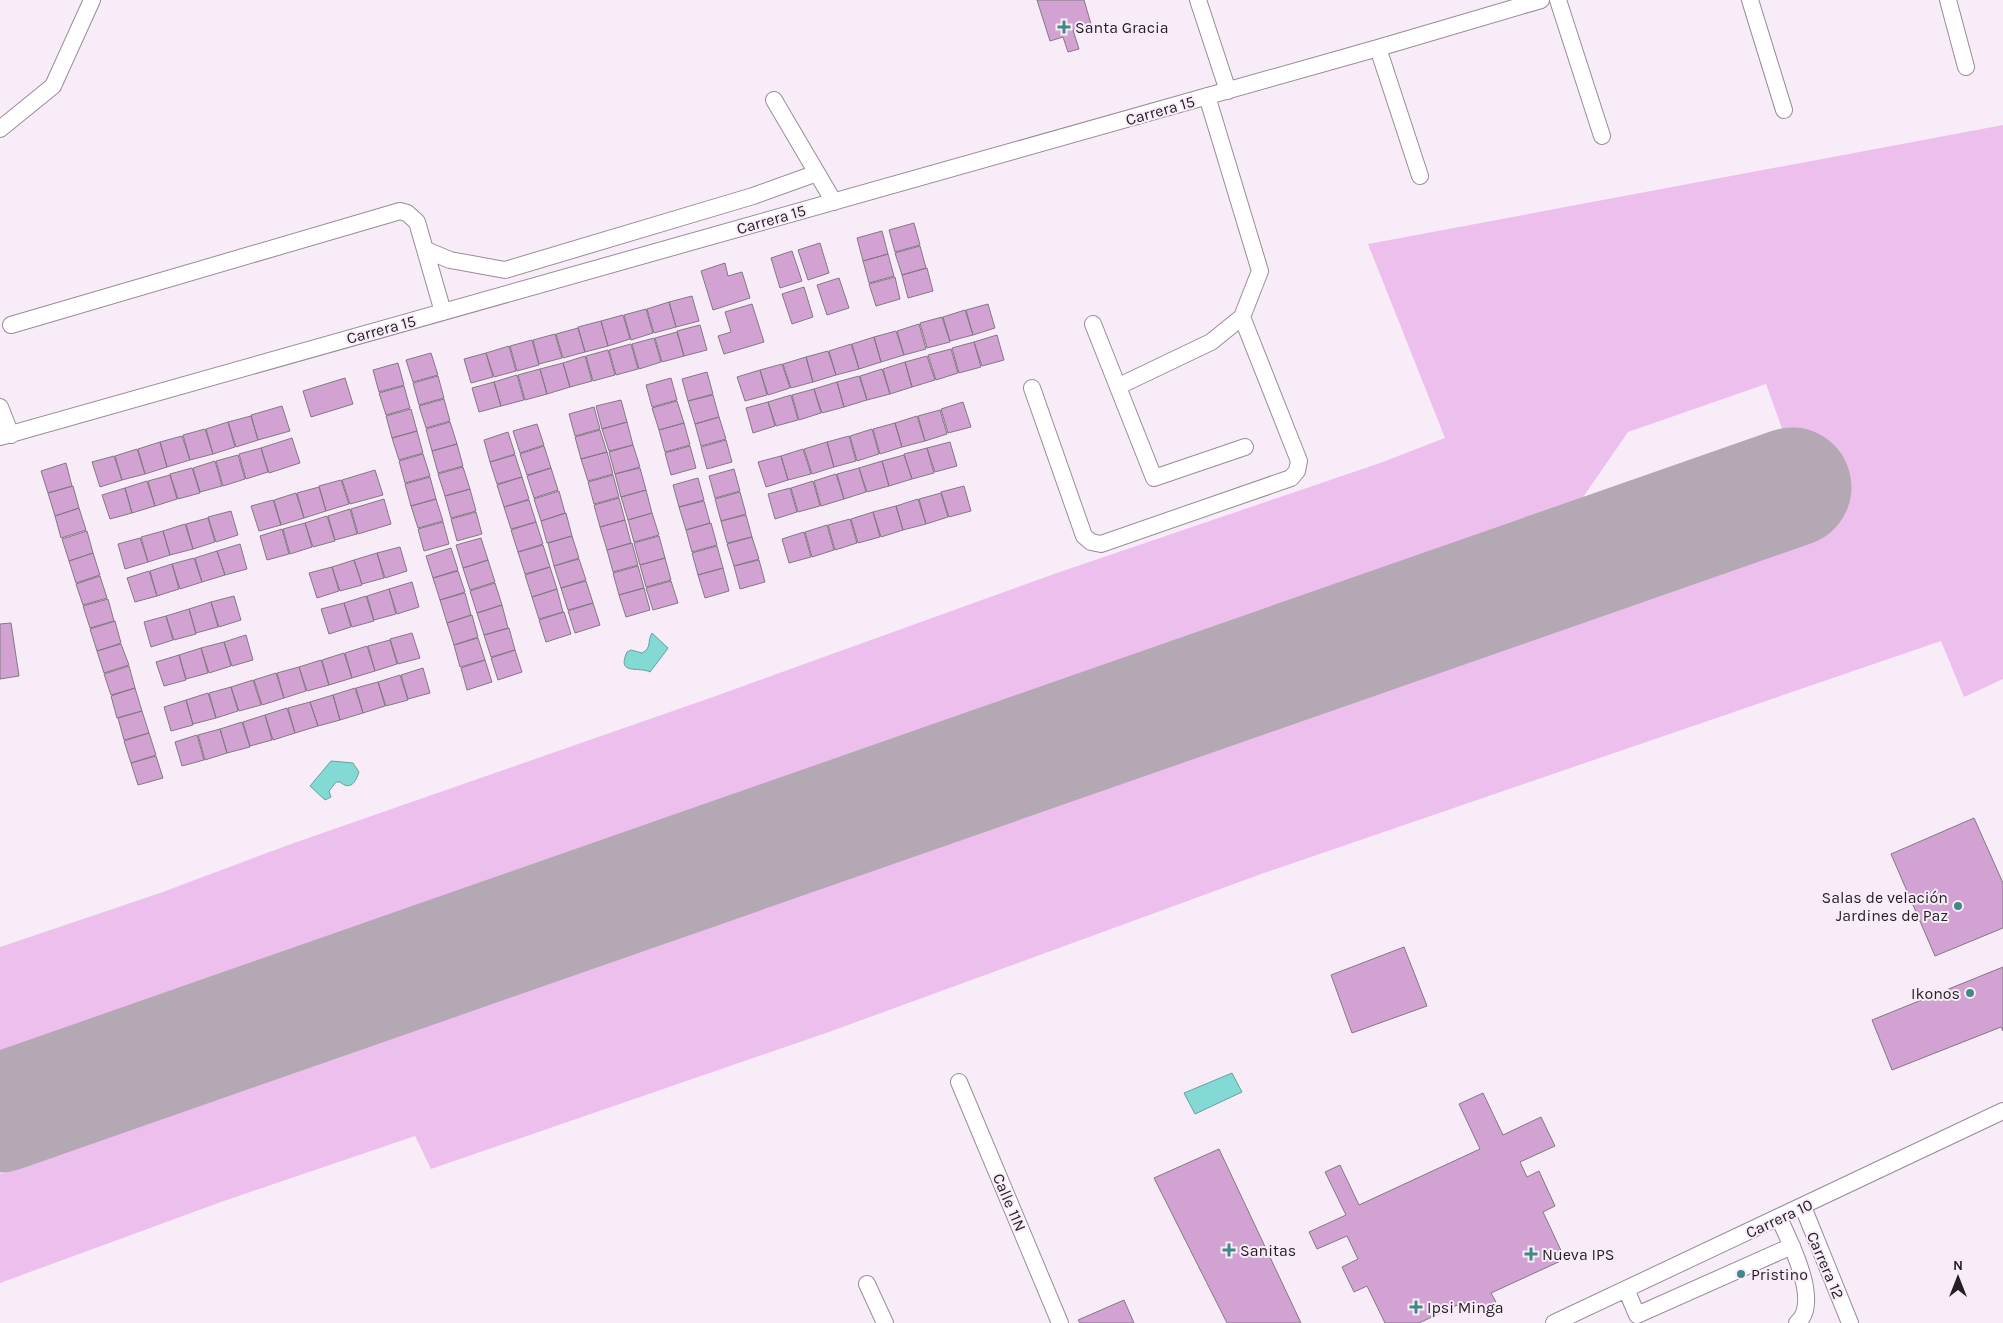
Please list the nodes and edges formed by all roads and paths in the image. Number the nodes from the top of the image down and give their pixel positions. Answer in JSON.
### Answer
{"nodes":[{"id":1,"x":92,"y":0,"type":"edge"},
{"id":2,"x":1198,"y":0,"type":"edge"},
{"id":3,"x":1541,"y":0,"type":"edge"},
{"id":4,"x":1558,"y":0,"type":"edge"},
{"id":5,"x":1750,"y":0,"type":"edge"},
{"id":6,"x":1948,"y":0,"type":"edge"},
{"id":7,"x":1378,"y":48,"type":"junction"},
{"id":8,"x":1966,"y":67,"type":"dead end"},
{"id":9,"x":1228,"y":91,"type":"junction"},
{"id":10,"x":1208,"y":96,"type":"junction"},
{"id":11,"x":774,"y":100,"type":"dead end"},
{"id":12,"x":1784,"y":110,"type":"dead end"},
{"id":13,"x":0,"y":129,"type":"edge"},
{"id":14,"x":1602,"y":136,"type":"dead end"},
{"id":15,"x":817,"y":173,"type":"junction"},
{"id":16,"x":1420,"y":176,"type":"dead end"},
{"id":17,"x":834,"y":202,"type":"junction"},
{"id":18,"x":426,"y":250,"type":"junction"},
{"id":19,"x":443,"y":312,"type":"junction"},
{"id":20,"x":1242,"y":317,"type":"junction"},
{"id":21,"x":1093,"y":324,"type":"dead end"},
{"id":22,"x":11,"y":325,"type":"dead end"},
{"id":23,"x":1119,"y":386,"type":"junction"},
{"id":24,"x":1032,"y":388,"type":"dead end"},
{"id":25,"x":0,"y":407,"type":"edge"},
{"id":26,"x":5,"y":436,"type":"edge"},
{"id":27,"x":1245,"y":447,"type":"dead end"},
{"id":28,"x":959,"y":1082,"type":"dead end"},
{"id":29,"x":2003,"y":1111,"type":"edge"},
{"id":30,"x":1802,"y":1207,"type":"junction"},
{"id":31,"x":1778,"y":1218,"type":"junction"},
{"id":32,"x":1792,"y":1246,"type":"junction"},
{"id":33,"x":867,"y":1284,"type":"dead end"},
{"id":34,"x":1626,"y":1289,"type":"junction"},
{"id":35,"x":1631,"y":1319,"type":"edge"},
{"id":36,"x":886,"y":1323,"type":"edge"},
{"id":37,"x":1060,"y":1323,"type":"edge"},
{"id":38,"x":1554,"y":1323,"type":"edge"},
{"id":39,"x":1797,"y":1323,"type":"edge"},
{"id":40,"x":1850,"y":1323,"type":"edge"}],
"edges":[{"from":1,"to":13,"type":"street"},
{"from":2,"to":9,"type":"street"},
{"from":3,"to":7,"type":"street","name":"Carrera 15"},
{"from":4,"to":14,"type":"street"},
{"from":5,"to":12,"type":"street"},
{"from":6,"to":8,"type":"street"},
{"from":7,"to":9,"type":"street","name":"Carrera 15"},
{"from":7,"to":16,"type":"street"},
{"from":9,"to":10,"type":"street","name":"Carrera 15"},
{"from":10,"to":17,"type":"street","name":"Carrera 15"},
{"from":10,"to":20,"type":"street"},
{"from":11,"to":15,"type":"street"},
{"from":15,"to":17,"type":"street"},
{"from":15,"to":18,"type":"street"},
{"from":17,"to":19,"type":"street","name":"Carrera 15"},
{"from":18,"to":19,"type":"street"},
{"from":18,"to":22,"type":"street"},
{"from":19,"to":26,"type":"street","name":"Carrera 15"},
{"from":20,"to":23,"type":"street"},
{"from":20,"to":24,"type":"street"},
{"from":21,"to":23,"type":"street"},
{"from":23,"to":27,"type":"street"},
{"from":25,"to":26,"type":"street"},
{"from":28,"to":37,"type":"street","name":"Calle 11N"},
{"from":29,"to":30,"type":"street","name":"Carrera 10"},
{"from":30,"to":31,"type":"street","name":"Carrera 10"},
{"from":30,"to":40,"type":"street","name":"Carrera 12"},
{"from":31,"to":32,"type":"street"},
{"from":31,"to":34,"type":"street","name":"Carrera 10"},
{"from":32,"to":35,"type":"street"},
{"from":32,"to":39,"type":"street"},
{"from":33,"to":36,"type":"street"},
{"from":34,"to":35,"type":"street"},
{"from":34,"to":38,"type":"street","name":"Carrera 10"}]}
